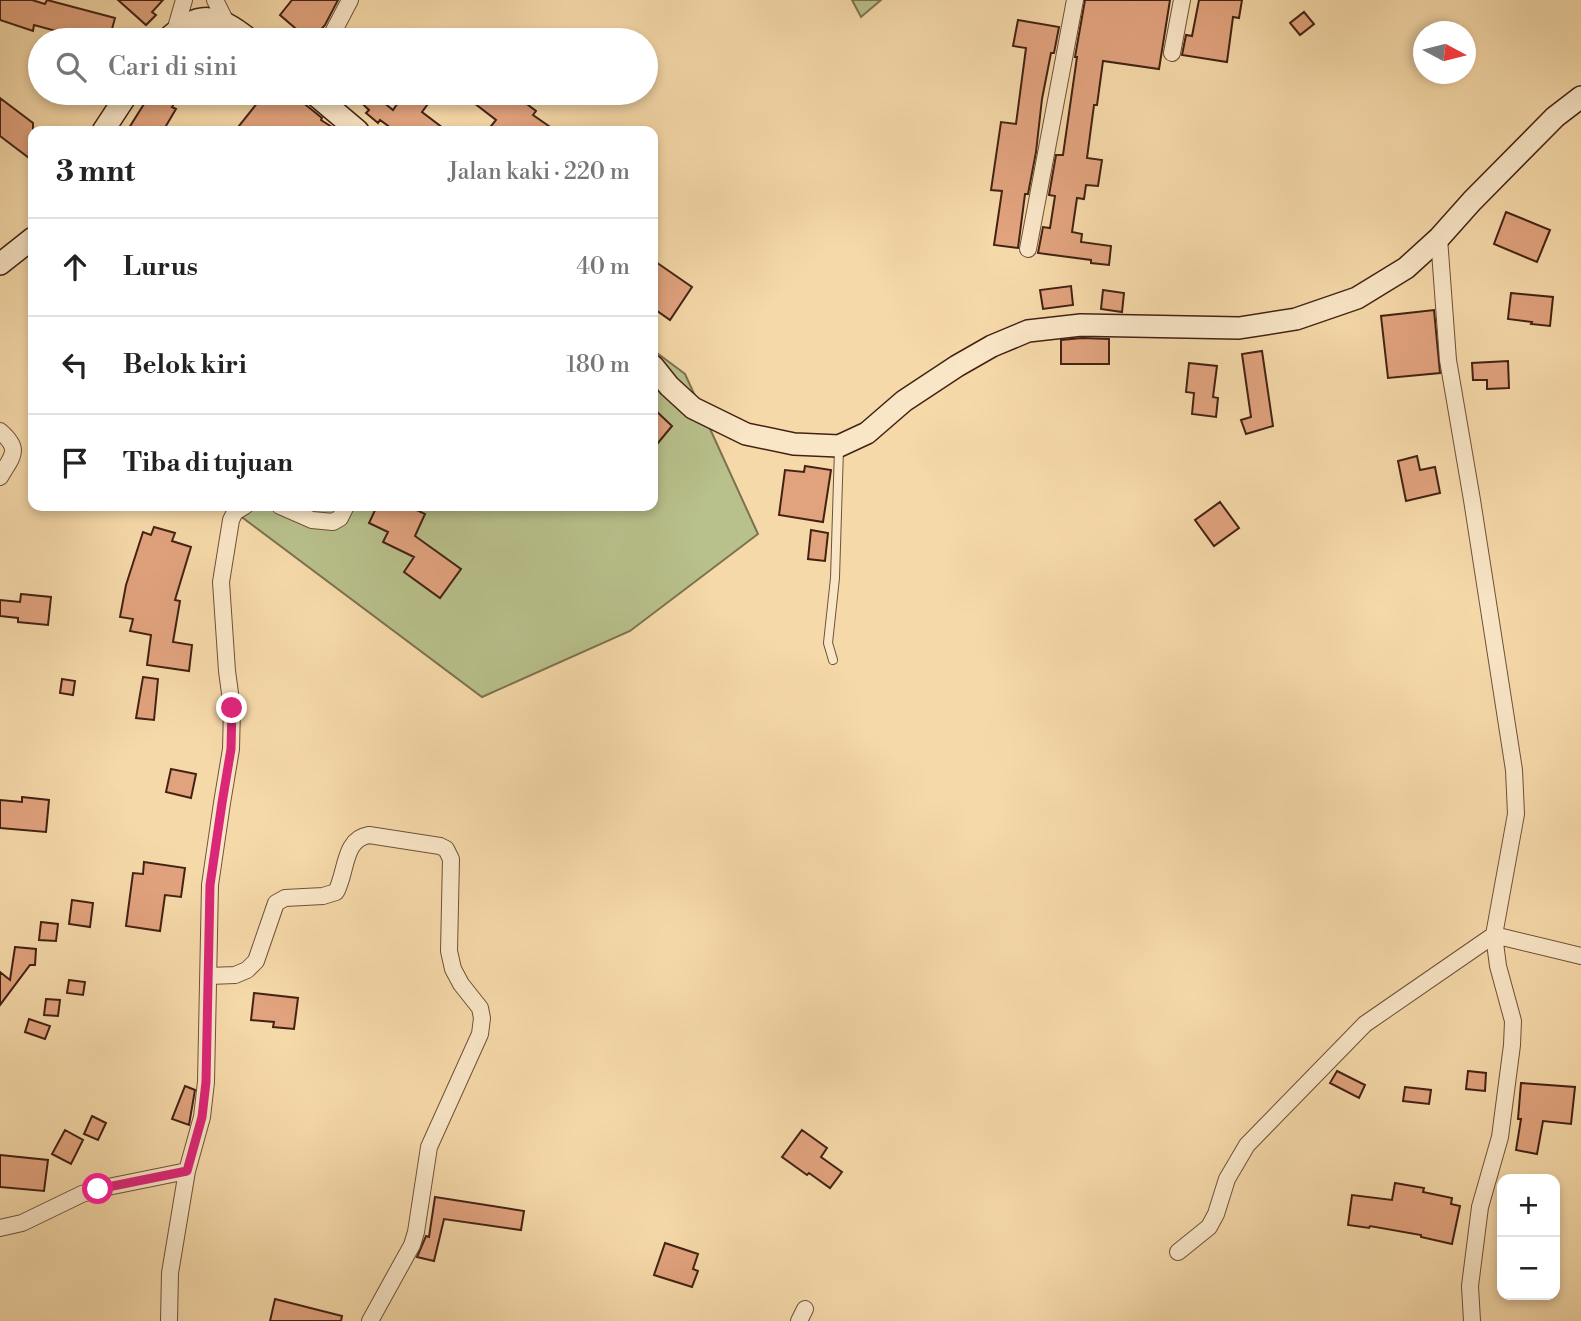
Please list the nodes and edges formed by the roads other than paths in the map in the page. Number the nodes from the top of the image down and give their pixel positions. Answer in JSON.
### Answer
{"nodes":[{"id":1,"x":184,"y":0,"type":"edge"},
{"id":2,"x":215,"y":0,"type":"edge"},
{"id":3,"x":350,"y":0,"type":"edge"},
{"id":4,"x":1075,"y":0,"type":"edge"},
{"id":5,"x":1182,"y":0,"type":"edge"},
{"id":6,"x":226,"y":22,"type":"junction"},
{"id":7,"x":173,"y":28,"type":"edge"},
{"id":8,"x":180,"y":28,"type":"edge"},
{"id":9,"x":234,"y":28,"type":"edge"},
{"id":10,"x":335,"y":28,"type":"edge"},
{"id":11,"x":1172,"y":53,"type":"dead end"},
{"id":12,"x":1581,"y":97,"type":"edge"},
{"id":13,"x":120,"y":105,"type":"edge"},
{"id":14,"x":327,"y":105,"type":"edge"},
{"id":15,"x":106,"y":126,"type":"edge"},
{"id":16,"x":352,"y":126,"type":"edge"},
{"id":17,"x":1439,"y":238,"type":"junction"},
{"id":18,"x":28,"y":242,"type":"edge"},
{"id":19,"x":1028,"y":249,"type":"dead end"},
{"id":20,"x":0,"y":264,"type":"edge"},
{"id":21,"x":658,"y":373,"type":"edge"},
{"id":22,"x":0,"y":431,"type":"edge"},
{"id":23,"x":839,"y":446,"type":"junction"},
{"id":24,"x":0,"y":477,"type":"edge"},
{"id":25,"x":236,"y":511,"type":"edge"},
{"id":26,"x":291,"y":511,"type":"edge"},
{"id":27,"x":344,"y":511,"type":"edge"},
{"id":28,"x":833,"y":660,"type":"dead end"},
{"id":29,"x":1494,"y":935,"type":"junction"},
{"id":30,"x":1581,"y":956,"type":"edge"},
{"id":31,"x":209,"y":976,"type":"junction"},
{"id":32,"x":187,"y":1171,"type":"junction"},
{"id":33,"x":0,"y":1228,"type":"edge"},
{"id":34,"x":1178,"y":1252,"type":"dead end"},
{"id":35,"x":169,"y":1321,"type":"edge"},
{"id":36,"x":370,"y":1321,"type":"edge"},
{"id":37,"x":1472,"y":1321,"type":"edge"}],
"edges":[{"from":1,"to":7,"type":"street"},
{"from":2,"to":6,"type":"street"},
{"from":3,"to":10,"type":"street"},
{"from":4,"to":19,"type":"street"},
{"from":5,"to":11,"type":"street"},
{"from":6,"to":8,"type":"main road"},
{"from":6,"to":9,"type":"main road"},
{"from":12,"to":17,"type":"main road"},
{"from":13,"to":15,"type":"main road"},
{"from":14,"to":16,"type":"main road"},
{"from":17,"to":23,"type":"main road"},
{"from":17,"to":29,"type":"street"},
{"from":18,"to":20,"type":"main road"},
{"from":21,"to":23,"type":"main road"},
{"from":22,"to":24,"type":"street"},
{"from":23,"to":28,"type":"lane"},
{"from":25,"to":31,"type":"street"},
{"from":26,"to":27,"type":"street"},
{"from":29,"to":30,"type":"street"},
{"from":29,"to":34,"type":"street"},
{"from":29,"to":37,"type":"street"},
{"from":31,"to":32,"type":"street"},
{"from":31,"to":36,"type":"street"},
{"from":32,"to":33,"type":"street"},
{"from":32,"to":35,"type":"street"}]}
